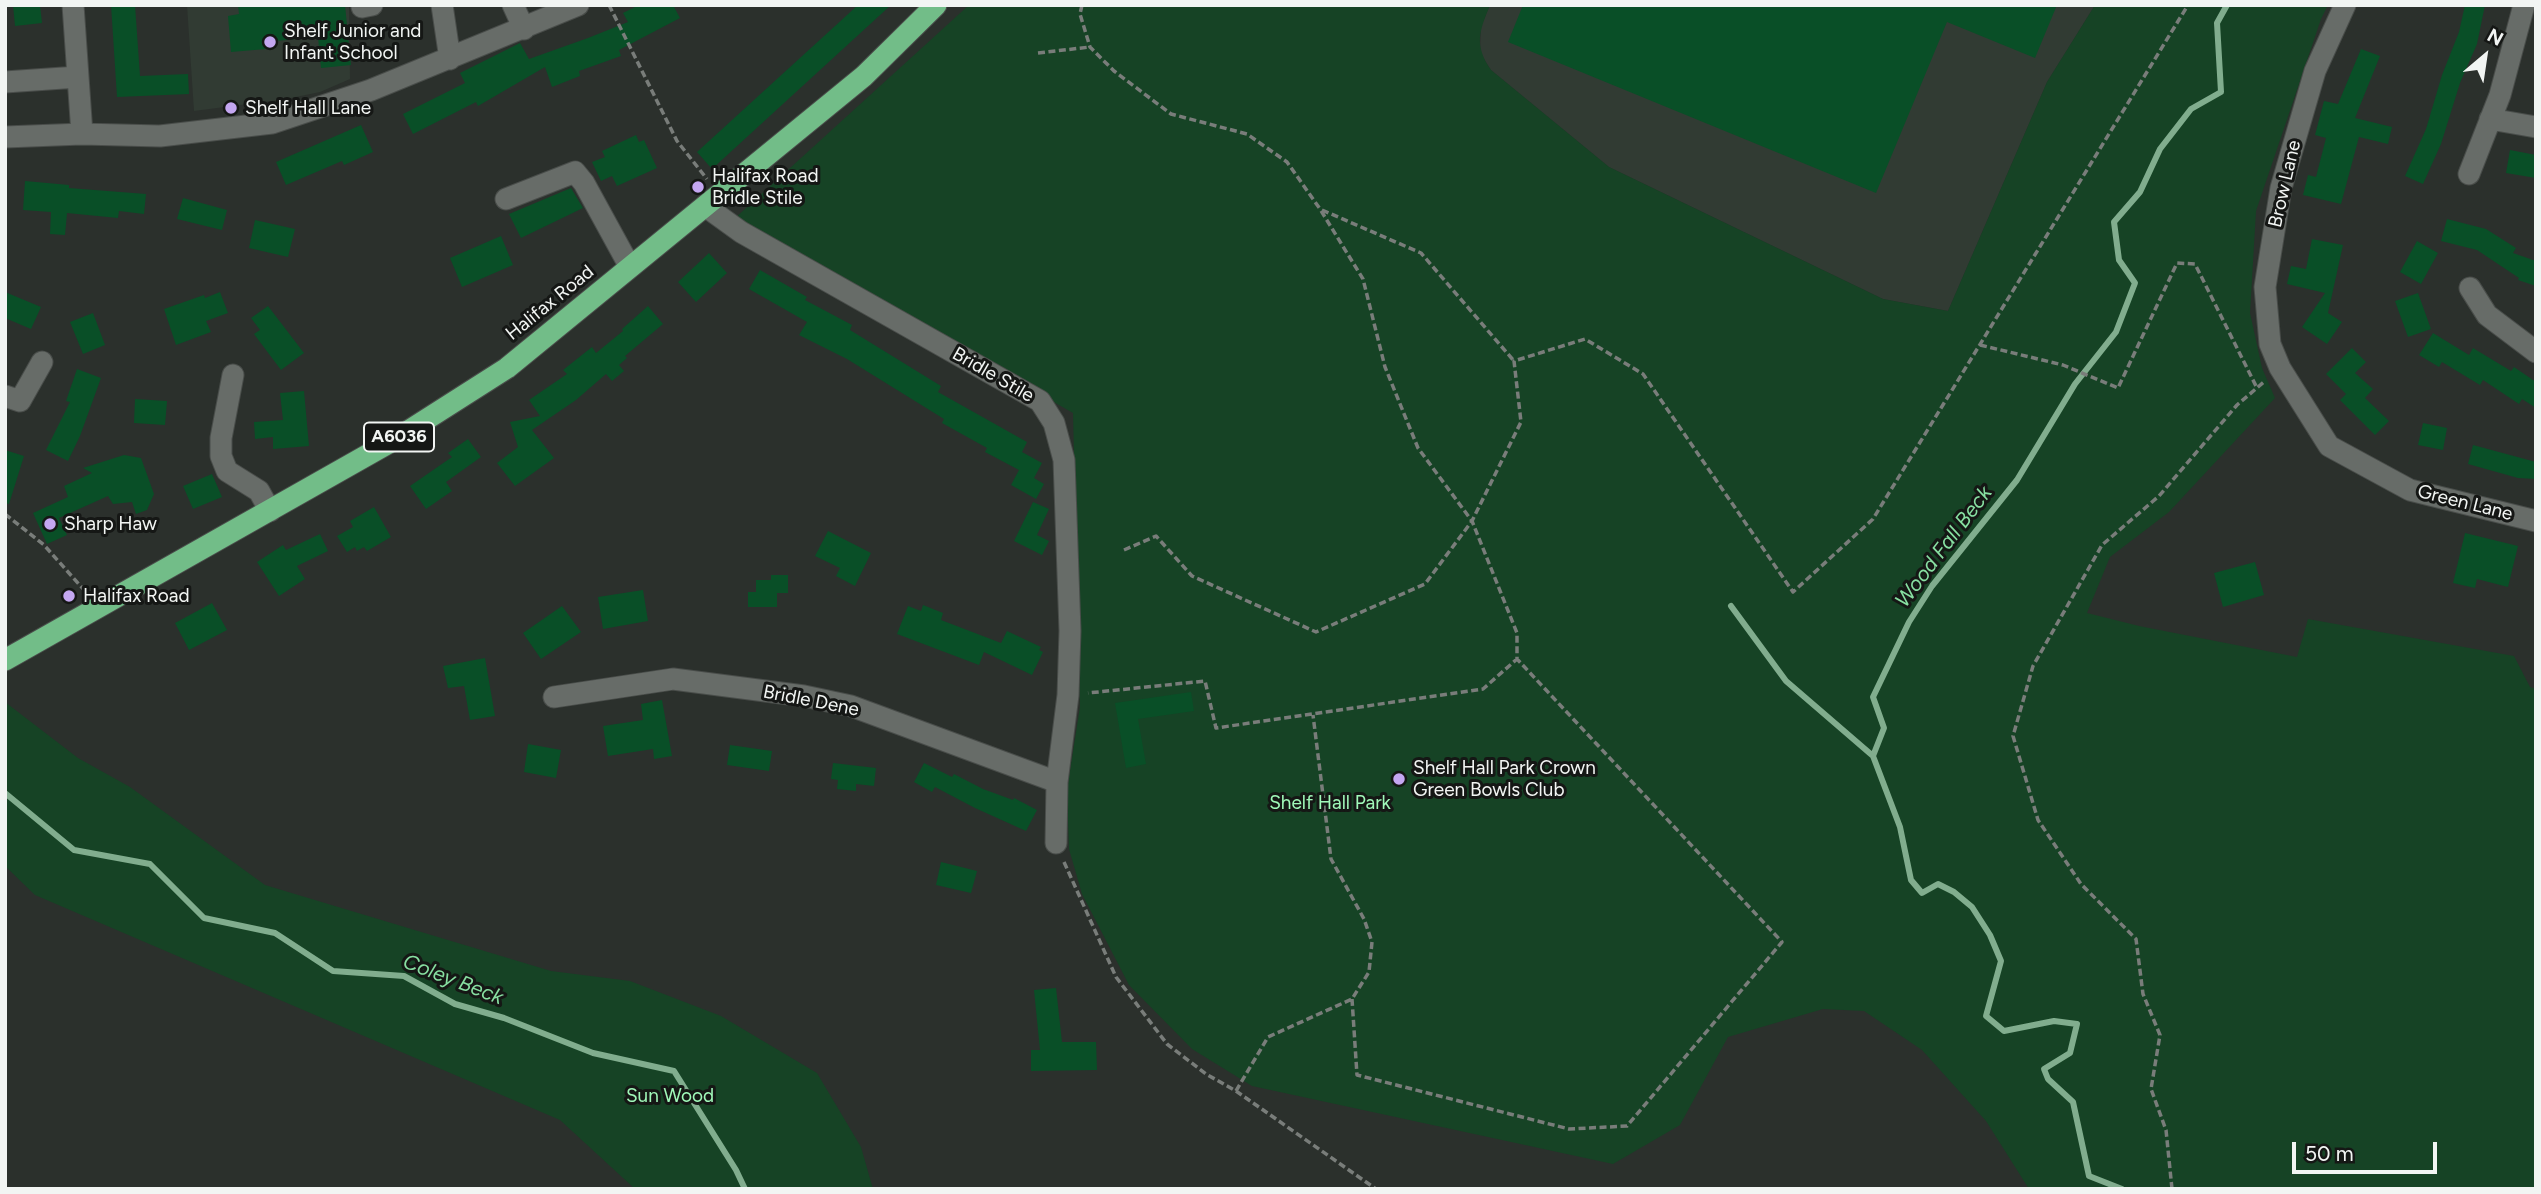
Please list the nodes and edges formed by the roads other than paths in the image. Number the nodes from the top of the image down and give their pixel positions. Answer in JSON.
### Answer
{"nodes":[{"id":1,"x":73,"y":5,"type":"edge"},
{"id":2,"x":442,"y":5,"type":"edge"},
{"id":3,"x":513,"y":5,"type":"edge"},
{"id":4,"x":578,"y":5,"type":"edge"},
{"id":5,"x":936,"y":5,"type":"edge"},
{"id":6,"x":2345,"y":5,"type":"edge"},
{"id":7,"x":2524,"y":5,"type":"edge"},
{"id":8,"x":524,"y":29,"type":"junction"},
{"id":9,"x":450,"y":59,"type":"junction"},
{"id":10,"x":78,"y":77,"type":"junction"},
{"id":11,"x":5,"y":82,"type":"edge"},
{"id":12,"x":2490,"y":119,"type":"junction"},
{"id":13,"x":2536,"y":127,"type":"edge"},
{"id":14,"x":82,"y":134,"type":"junction"},
{"id":15,"x":5,"y":137,"type":"edge"},
{"id":16,"x":2469,"y":174,"type":"dead end"},
{"id":17,"x":506,"y":199,"type":"dead end"},
{"id":18,"x":712,"y":200,"type":"junction"},
{"id":19,"x":630,"y":267,"type":"junction"},
{"id":20,"x":2470,"y":288,"type":"dead end"},
{"id":21,"x":2536,"y":352,"type":"edge"},
{"id":22,"x":42,"y":362,"type":"dead end"},
{"id":23,"x":2280,"y":368,"type":"joint"},
{"id":24,"x":233,"y":375,"type":"dead end"},
{"id":25,"x":5,"y":396,"type":"edge"},
{"id":26,"x":270,"y":511,"type":"junction"},
{"id":27,"x":2536,"y":521,"type":"edge"},
{"id":28,"x":5,"y":660,"type":"edge"},
{"id":29,"x":554,"y":696,"type":"dead end"},
{"id":30,"x":1057,"y":782,"type":"junction"},
{"id":31,"x":1056,"y":843,"type":"road end"}],
"edges":[{"from":1,"to":10,"type":"street"},
{"from":2,"to":9,"type":"street"},
{"from":3,"to":8,"type":"street"},
{"from":4,"to":8,"type":"street"},
{"from":5,"to":18,"type":"highway","name":"Halifax Road","number":"A6036"},
{"from":6,"to":23,"type":"street","name":"Brow Lane"},
{"from":7,"to":12,"type":"street"},
{"from":8,"to":9,"type":"street"},
{"from":9,"to":14,"type":"street"},
{"from":10,"to":11,"type":"street"},
{"from":10,"to":14,"type":"street"},
{"from":12,"to":13,"type":"street"},
{"from":12,"to":16,"type":"street"},
{"from":14,"to":15,"type":"street"},
{"from":17,"to":19,"type":"street"},
{"from":18,"to":19,"type":"highway","name":"Halifax Road","number":"A6036"},
{"from":18,"to":30,"type":"street","name":"Bridle Stile"},
{"from":19,"to":26,"type":"highway","name":"Halifax Road","number":"A6036"},
{"from":20,"to":21,"type":"street"},
{"from":22,"to":25,"type":"street"},
{"from":23,"to":27,"type":"street","name":"Green Lane"},
{"from":24,"to":26,"type":"street"},
{"from":26,"to":28,"type":"highway","name":"Halifax Road","number":"A6036"},
{"from":29,"to":30,"type":"street","name":"Bridle Dene"},
{"from":30,"to":31,"type":"street","name":"Bridle Stile"}]}
